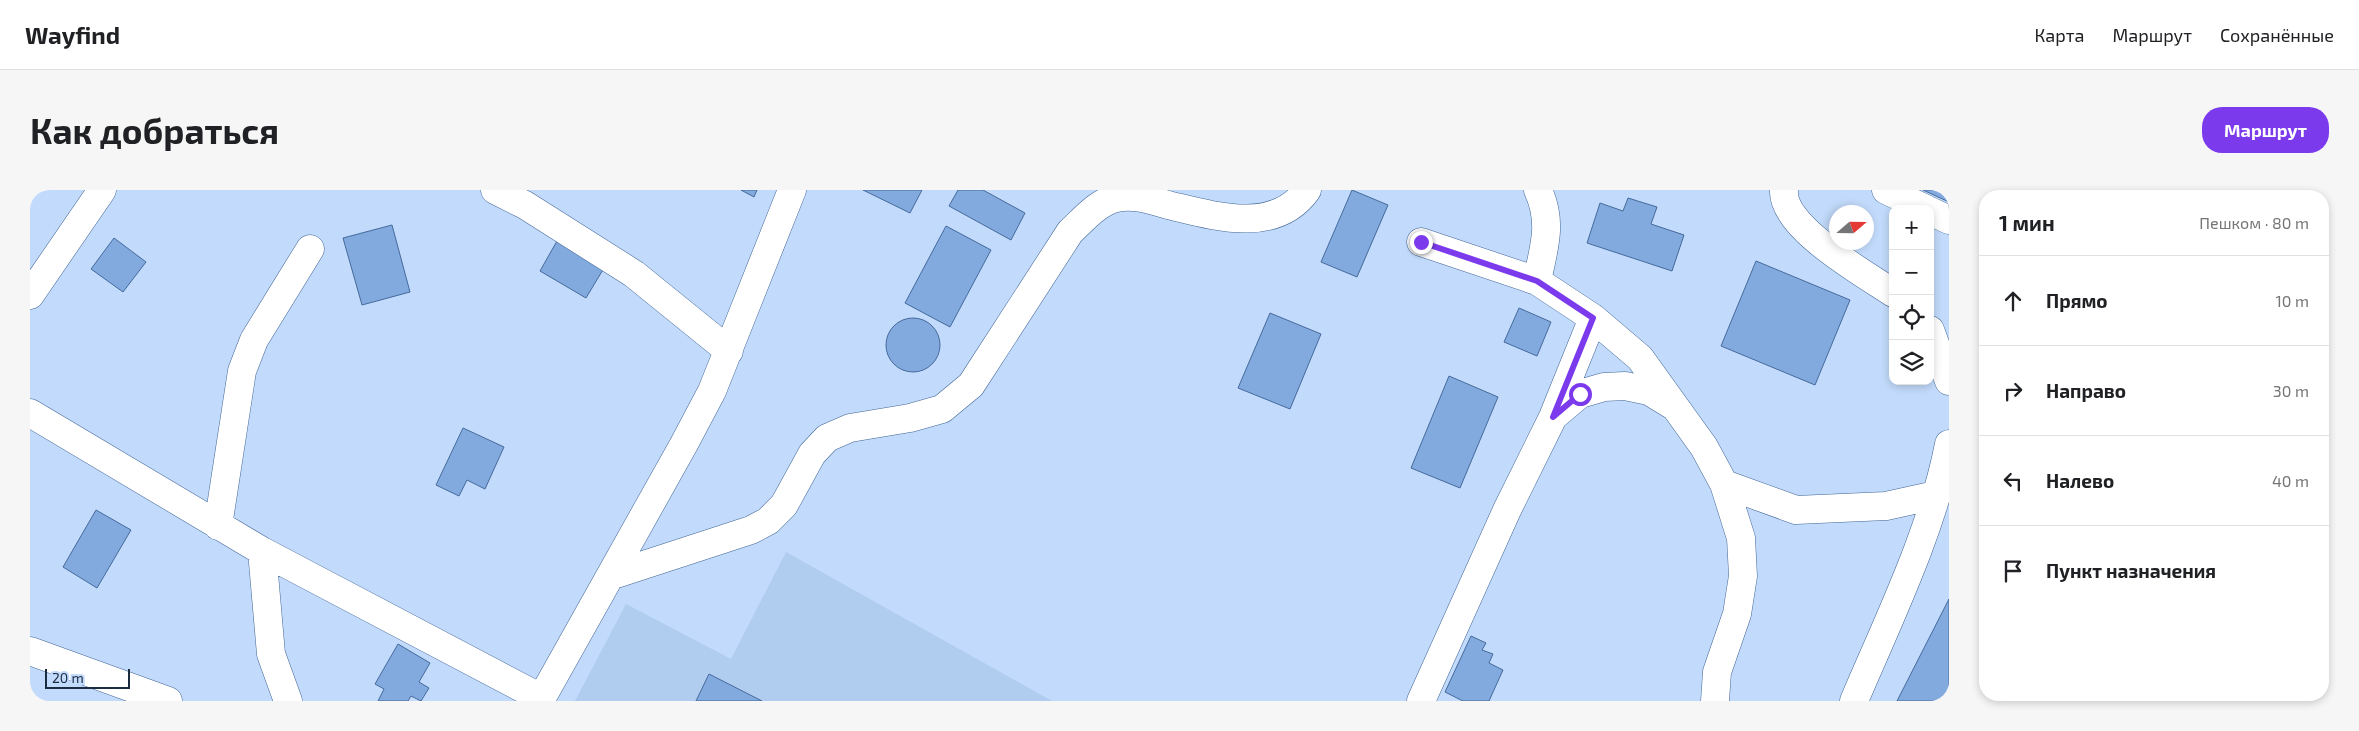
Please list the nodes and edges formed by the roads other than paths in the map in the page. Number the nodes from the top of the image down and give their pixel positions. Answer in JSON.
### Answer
{"nodes":[{"id":1,"x":102,"y":190,"type":"edge"},
{"id":2,"x":495,"y":190,"type":"edge"},
{"id":3,"x":792,"y":190,"type":"edge"},
{"id":4,"x":1307,"y":190,"type":"edge"},
{"id":5,"x":1538,"y":190,"type":"edge"},
{"id":6,"x":1784,"y":190,"type":"edge"},
{"id":7,"x":1886,"y":190,"type":"edge"},
{"id":8,"x":1918,"y":205,"type":"edge"},
{"id":9,"x":1934,"y":213,"type":"edge"},
{"id":10,"x":1949,"y":220,"type":"edge"},
{"id":11,"x":1421,"y":242,"type":"dead end"},
{"id":12,"x":310,"y":248,"type":"dead end"},
{"id":13,"x":1537,"y":281,"type":"junction"},
{"id":14,"x":1889,"y":290,"type":"edge"},
{"id":15,"x":30,"y":294,"type":"edge"},
{"id":16,"x":1593,"y":318,"type":"junction"},
{"id":17,"x":1934,"y":340,"type":"edge"},
{"id":18,"x":729,"y":351,"type":"junction"},
{"id":19,"x":1949,"y":382,"type":"edge"},
{"id":20,"x":1678,"y":408,"type":"junction"},
{"id":21,"x":30,"y":413,"type":"edge"},
{"id":22,"x":1553,"y":417,"type":"junction"},
{"id":23,"x":1949,"y":444,"type":"edge"},
{"id":24,"x":1724,"y":484,"type":"junction"},
{"id":25,"x":1936,"y":495,"type":"junction"},
{"id":26,"x":218,"y":526,"type":"junction"},
{"id":27,"x":262,"y":551,"type":"junction"},
{"id":28,"x":610,"y":576,"type":"junction"},
{"id":29,"x":30,"y":651,"type":"edge"},
{"id":30,"x":540,"y":699,"type":"edge"},
{"id":31,"x":168,"y":701,"type":"edge"},
{"id":32,"x":288,"y":701,"type":"edge"},
{"id":33,"x":1422,"y":701,"type":"edge"},
{"id":34,"x":1715,"y":701,"type":"edge"},
{"id":35,"x":1854,"y":701,"type":"edge"}],
"edges":[{"from":1,"to":15,"type":"street"},
{"from":2,"to":18,"type":"street"},
{"from":3,"to":18,"type":"street"},
{"from":4,"to":28,"type":"street"},
{"from":5,"to":13,"type":"street"},
{"from":6,"to":14,"type":"street"},
{"from":7,"to":8,"type":"street"},
{"from":9,"to":10,"type":"street"},
{"from":11,"to":13,"type":"street"},
{"from":12,"to":26,"type":"street"},
{"from":13,"to":16,"type":"street"},
{"from":16,"to":20,"type":"street"},
{"from":16,"to":22,"type":"street"},
{"from":17,"to":19,"type":"street"},
{"from":18,"to":28,"type":"street"},
{"from":20,"to":22,"type":"street"},
{"from":20,"to":24,"type":"street"},
{"from":21,"to":26,"type":"street"},
{"from":22,"to":33,"type":"street"},
{"from":23,"to":25,"type":"street"},
{"from":24,"to":25,"type":"street"},
{"from":24,"to":34,"type":"street"},
{"from":25,"to":35,"type":"street"},
{"from":26,"to":27,"type":"street"},
{"from":27,"to":30,"type":"street"},
{"from":27,"to":32,"type":"street"},
{"from":28,"to":30,"type":"street"},
{"from":29,"to":31,"type":"street"}]}
